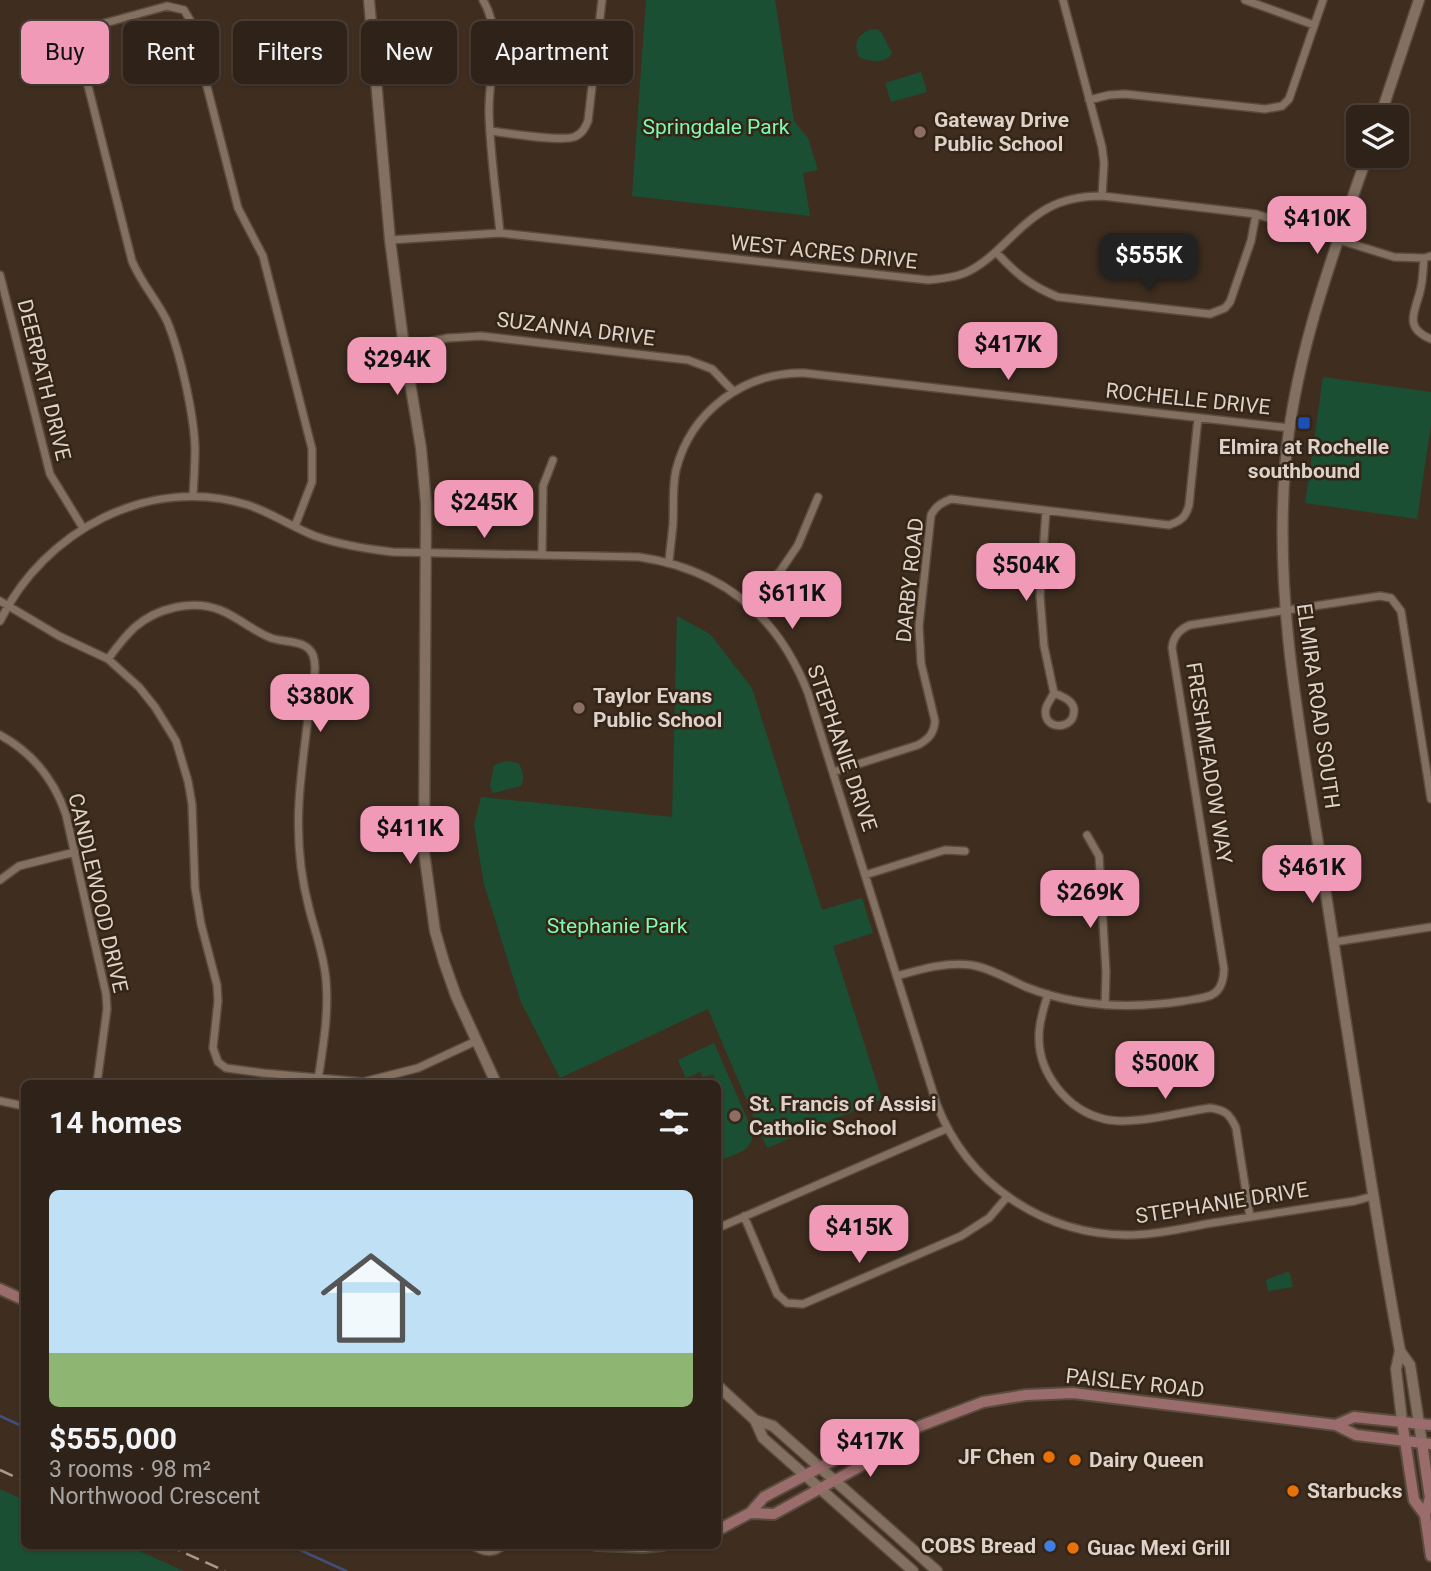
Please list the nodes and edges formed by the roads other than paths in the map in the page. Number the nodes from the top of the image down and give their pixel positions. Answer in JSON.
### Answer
{"nodes":[{"id":1,"x":369,"y":0,"type":"edge"},
{"id":2,"x":483,"y":0,"type":"edge"},
{"id":3,"x":602,"y":0,"type":"edge"},
{"id":4,"x":1063,"y":0,"type":"edge"},
{"id":5,"x":1245,"y":0,"type":"edge"},
{"id":6,"x":1323,"y":0,"type":"edge"},
{"id":7,"x":1419,"y":0,"type":"edge"},
{"id":8,"x":1314,"y":25,"type":"junction"},
{"id":9,"x":1089,"y":100,"type":"junction"},
{"id":10,"x":1384,"y":105,"type":"edge"},
{"id":11,"x":490,"y":131,"type":"junction"},
{"id":12,"x":1363,"y":168,"type":"edge"},
{"id":13,"x":1102,"y":196,"type":"junction"},
{"id":14,"x":1256,"y":214,"type":"junction"},
{"id":15,"x":499,"y":233,"type":"junction"},
{"id":16,"x":1339,"y":239,"type":"junction"},
{"id":17,"x":390,"y":240,"type":"junction"},
{"id":18,"x":996,"y":252,"type":"junction"},
{"id":19,"x":1427,"y":257,"type":"edge"},
{"id":20,"x":0,"y":275,"type":"edge"},
{"id":21,"x":1431,"y":339,"type":"edge"},
{"id":22,"x":404,"y":347,"type":"junction"},
{"id":23,"x":733,"y":391,"type":"junction"},
{"id":24,"x":1198,"y":418,"type":"junction"},
{"id":25,"x":1290,"y":428,"type":"junction"},
{"id":26,"x":553,"y":460,"type":"dead end"},
{"id":27,"x":193,"y":496,"type":"junction"},
{"id":28,"x":818,"y":497,"type":"dead end"},
{"id":29,"x":1046,"y":511,"type":"junction"},
{"id":30,"x":295,"y":526,"type":"junction"},
{"id":31,"x":83,"y":528,"type":"junction"},
{"id":32,"x":427,"y":553,"type":"junction"},
{"id":33,"x":542,"y":554,"type":"junction"},
{"id":34,"x":669,"y":562,"type":"junction"},
{"id":35,"x":0,"y":601,"type":"edge"},
{"id":36,"x":750,"y":604,"type":"junction"},
{"id":37,"x":8,"y":605,"type":"junction"},
{"id":38,"x":1283,"y":610,"type":"junction"},
{"id":39,"x":0,"y":621,"type":"edge"},
{"id":40,"x":108,"y":659,"type":"junction"},
{"id":41,"x":1054,"y":693,"type":"junction"},
{"id":42,"x":0,"y":735,"type":"edge"},
{"id":43,"x":833,"y":772,"type":"junction"},
{"id":44,"x":1431,"y":799,"type":"edge"},
{"id":45,"x":1087,"y":835,"type":"dead end"},
{"id":46,"x":75,"y":852,"type":"junction"},
{"id":47,"x":965,"y":852,"type":"dead end"},
{"id":48,"x":865,"y":875,"type":"junction"},
{"id":49,"x":0,"y":880,"type":"edge"},
{"id":50,"x":1431,"y":927,"type":"edge"},
{"id":51,"x":1334,"y":942,"type":"junction"},
{"id":52,"x":897,"y":976,"type":"junction"},
{"id":53,"x":1048,"y":993,"type":"junction"},
{"id":54,"x":1105,"y":1005,"type":"junction"},
{"id":55,"x":476,"y":1041,"type":"junction"},
{"id":56,"x":97,"y":1080,"type":"edge"},
{"id":57,"x":318,"y":1080,"type":"joint"},
{"id":58,"x":375,"y":1080,"type":"edge"},
{"id":59,"x":495,"y":1080,"type":"edge"},
{"id":60,"x":0,"y":1101,"type":"edge"},
{"id":61,"x":21,"y":1105,"type":"edge"},
{"id":62,"x":946,"y":1129,"type":"junction"},
{"id":63,"x":1373,"y":1196,"type":"junction"},
{"id":64,"x":1007,"y":1197,"type":"junction"},
{"id":65,"x":744,"y":1216,"type":"junction"},
{"id":66,"x":1250,"y":1217,"type":"junction"},
{"id":67,"x":721,"y":1227,"type":"edge"},
{"id":68,"x":0,"y":1289,"type":"edge"},
{"id":69,"x":21,"y":1299,"type":"edge"},
{"id":70,"x":1400,"y":1351,"type":"junction"},
{"id":71,"x":721,"y":1389,"type":"edge"},
{"id":72,"x":755,"y":1420,"type":"junction"},
{"id":73,"x":1402,"y":1421,"type":"junction"},
{"id":74,"x":1336,"y":1425,"type":"junction"},
{"id":75,"x":1425,"y":1425,"type":"edge"},
{"id":76,"x":897,"y":1438,"type":"junction"},
{"id":77,"x":1405,"y":1441,"type":"junction"},
{"id":78,"x":1427,"y":1444,"type":"edge"},
{"id":79,"x":820,"y":1467,"type":"junction"},
{"id":80,"x":804,"y":1475,"type":"junction"},
{"id":81,"x":835,"y":1481,"type":"junction"},
{"id":82,"x":820,"y":1490,"type":"junction"},
{"id":83,"x":750,"y":1513,"type":"junction"},
{"id":84,"x":1425,"y":1515,"type":"junction"},
{"id":85,"x":721,"y":1528,"type":"edge"},
{"id":86,"x":481,"y":1549,"type":"edge"},
{"id":87,"x":499,"y":1549,"type":"edge"},
{"id":88,"x":1431,"y":1556,"type":"edge"},
{"id":89,"x":912,"y":1571,"type":"edge"},
{"id":90,"x":937,"y":1571,"type":"edge"}],
"edges":[{"from":1,"to":17,"type":"street"},
{"from":2,"to":11,"type":"street"},
{"from":3,"to":11,"type":"street"},
{"from":4,"to":9,"type":"street"},
{"from":5,"to":8,"type":"street"},
{"from":6,"to":8,"type":"street"},
{"from":7,"to":10,"type":"street"},
{"from":8,"to":9,"type":"street"},
{"from":9,"to":13,"type":"street"},
{"from":11,"to":15,"type":"street"},
{"from":12,"to":16,"type":"street","name":"ELMIRA ROAD SOUTH"},
{"from":13,"to":14,"type":"street","name":"WEST ACRES DRIVE"},
{"from":13,"to":18,"type":"street","name":"WEST ACRES DRIVE"},
{"from":14,"to":16,"type":"street","name":"WEST ACRES DRIVE"},
{"from":14,"to":18,"type":"street"},
{"from":15,"to":17,"type":"street","name":"WEST ACRES DRIVE"},
{"from":15,"to":18,"type":"street","name":"WEST ACRES DRIVE"},
{"from":16,"to":19,"type":"street","name":"WEST ACRES DRIVE"},
{"from":16,"to":25,"type":"street","name":"ELMIRA ROAD SOUTH"},
{"from":17,"to":22,"type":"street"},
{"from":19,"to":21,"type":"street"},
{"from":20,"to":31,"type":"street","name":"DEERPATH DRIVE"},
{"from":22,"to":23,"type":"street","name":"SUZANNA DRIVE"},
{"from":22,"to":32,"type":"street"},
{"from":23,"to":24,"type":"street","name":"ROCHELLE DRIVE"},
{"from":23,"to":34,"type":"street","name":"ROCHELLE DRIVE"},
{"from":24,"to":25,"type":"street","name":"ROCHELLE DRIVE"},
{"from":24,"to":29,"type":"street","name":"DARBY ROAD"},
{"from":25,"to":38,"type":"street","name":"ELMIRA ROAD SOUTH"},
{"from":26,"to":33,"type":"street"},
{"from":27,"to":30,"type":"street","name":"STEPHANIE DRIVE"},
{"from":27,"to":30,"type":"street"},
{"from":27,"to":31,"type":"street","name":"STEPHANIE DRIVE"},
{"from":28,"to":36,"type":"street"},
{"from":29,"to":41,"type":"street"},
{"from":29,"to":43,"type":"street","name":"DARBY ROAD"},
{"from":30,"to":32,"type":"street","name":"STEPHANIE DRIVE"},
{"from":31,"to":37,"type":"street","name":"STEPHANIE DRIVE"},
{"from":32,"to":33,"type":"street","name":"STEPHANIE DRIVE"},
{"from":32,"to":55,"type":"street"},
{"from":33,"to":34,"type":"street","name":"STEPHANIE DRIVE"},
{"from":34,"to":36,"type":"street","name":"STEPHANIE DRIVE"},
{"from":35,"to":37,"type":"street"},
{"from":36,"to":43,"type":"street","name":"STEPHANIE DRIVE"},
{"from":37,"to":39,"type":"street","name":"STEPHANIE DRIVE"},
{"from":37,"to":40,"type":"street"},
{"from":38,"to":44,"type":"street","name":"FRESHMEADOW WAY"},
{"from":38,"to":51,"type":"street","name":"ELMIRA ROAD SOUTH"},
{"from":38,"to":54,"type":"street","name":"FRESHMEADOW WAY"},
{"from":40,"to":57,"type":"street"},
{"from":40,"to":57,"type":"street"},
{"from":41,"to":41,"type":"street"},
{"from":42,"to":46,"type":"street","name":"CANDLEWOOD DRIVE"},
{"from":43,"to":48,"type":"street","name":"STEPHANIE DRIVE"},
{"from":45,"to":54,"type":"street"},
{"from":46,"to":49,"type":"street"},
{"from":46,"to":56,"type":"street","name":"CANDLEWOOD DRIVE"},
{"from":47,"to":48,"type":"street"},
{"from":48,"to":52,"type":"street","name":"STEPHANIE DRIVE"},
{"from":50,"to":51,"type":"street"},
{"from":51,"to":63,"type":"street","name":"ELMIRA ROAD SOUTH"},
{"from":52,"to":53,"type":"street","name":"FRESHMEADOW WAY"},
{"from":52,"to":62,"type":"street","name":"STEPHANIE DRIVE"},
{"from":53,"to":54,"type":"street","name":"FRESHMEADOW WAY"},
{"from":53,"to":66,"type":"street"},
{"from":55,"to":58,"type":"street"},
{"from":55,"to":59,"type":"street"},
{"from":60,"to":61,"type":"street"},
{"from":62,"to":64,"type":"street","name":"STEPHANIE DRIVE"},
{"from":62,"to":65,"type":"street"},
{"from":63,"to":66,"type":"street","name":"STEPHANIE DRIVE"},
{"from":63,"to":70,"type":"street","name":"ELMIRA ROAD SOUTH"},
{"from":64,"to":65,"type":"street"},
{"from":64,"to":66,"type":"street","name":"STEPHANIE DRIVE"},
{"from":65,"to":67,"type":"street"},
{"from":68,"to":69,"type":"main road"},
{"from":70,"to":73,"type":"street","name":"ELMIRA ROAD SOUTH"},
{"from":70,"to":75,"type":"street","name":"ELMIRA ROAD SOUTH"},
{"from":71,"to":72,"type":"street"},
{"from":72,"to":79,"type":"street"},
{"from":72,"to":80,"type":"street"},
{"from":73,"to":74,"type":"main road","name":"PAISLEY ROAD"},
{"from":73,"to":75,"type":"main road","name":"PAISLEY ROAD"},
{"from":73,"to":77,"type":"main road","name":"ELMIRA ROAD SOUTH"},
{"from":74,"to":76,"type":"main road","name":"PAISLEY ROAD"},
{"from":74,"to":77,"type":"main road","name":"PAISLEY ROAD"},
{"from":75,"to":78,"type":"street","name":"ELMIRA ROAD SOUTH"},
{"from":76,"to":79,"type":"main road","name":"PAISLEY ROAD"},
{"from":76,"to":81,"type":"main road","name":"PAISLEY ROAD"},
{"from":77,"to":78,"type":"main road","name":"PAISLEY ROAD"},
{"from":77,"to":84,"type":"main road","name":"ELMIRA ROAD SOUTH"},
{"from":78,"to":84,"type":"main road","name":"ELMIRA ROAD SOUTH"},
{"from":79,"to":80,"type":"main road","name":"PAISLEY ROAD"},
{"from":79,"to":81,"type":"street"},
{"from":80,"to":82,"type":"street"},
{"from":80,"to":83,"type":"main road","name":"PAISLEY ROAD"},
{"from":81,"to":82,"type":"main road","name":"PAISLEY ROAD"},
{"from":81,"to":90,"type":"street"},
{"from":82,"to":83,"type":"main road","name":"PAISLEY ROAD"},
{"from":82,"to":89,"type":"street"},
{"from":83,"to":85,"type":"main road","name":"PAISLEY ROAD"},
{"from":84,"to":88,"type":"main road","name":"ELMIRA ROAD SOUTH"},
{"from":86,"to":87,"type":"street"}]}
